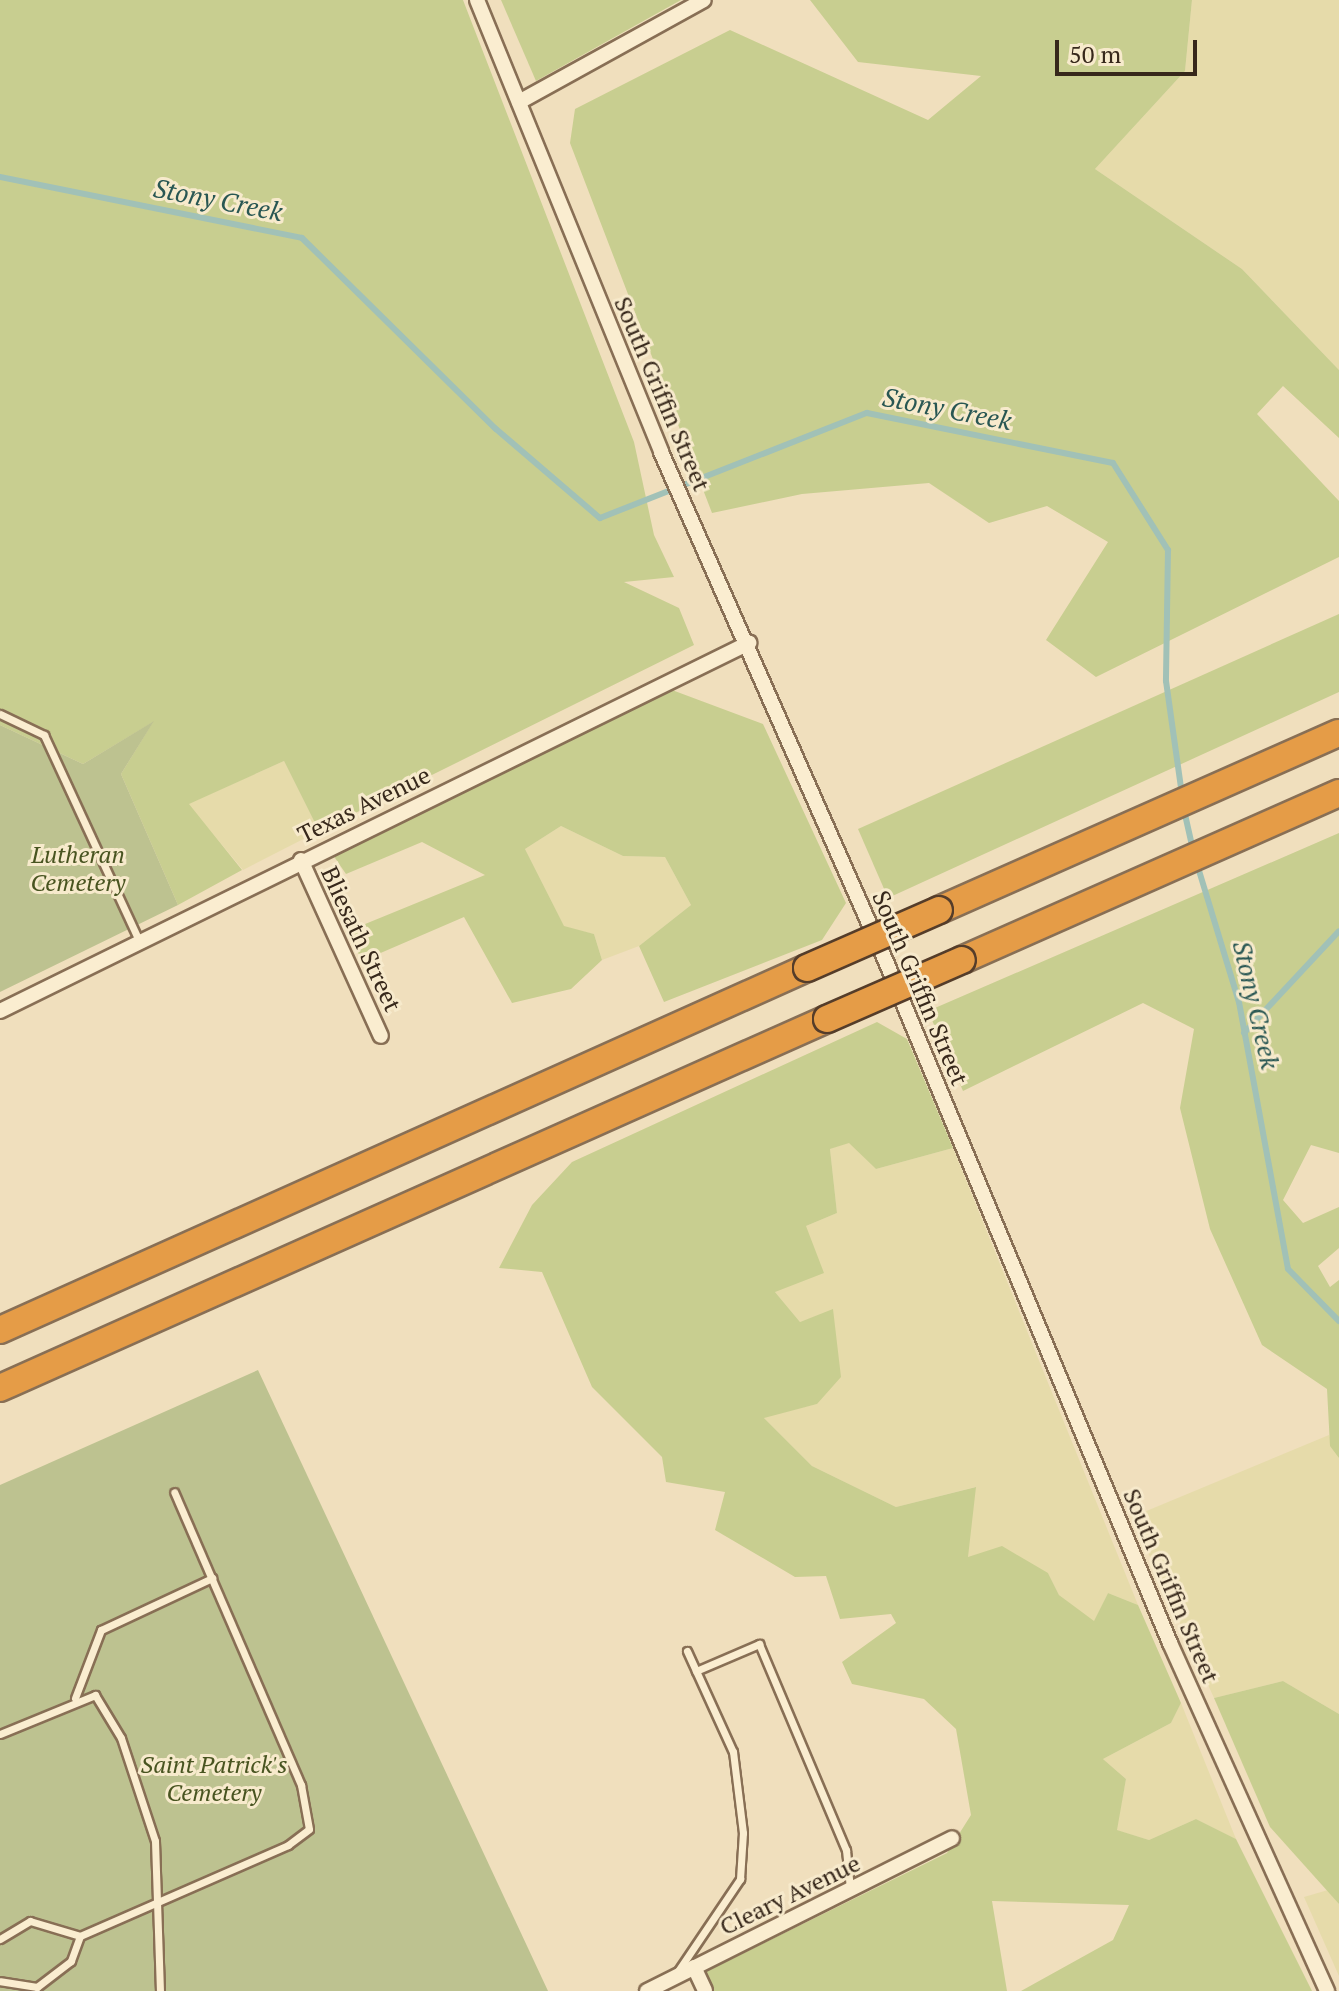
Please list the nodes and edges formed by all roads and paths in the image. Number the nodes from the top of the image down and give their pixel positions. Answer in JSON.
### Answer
{"nodes":[{"id":1,"x":477,"y":0,"type":"edge"},
{"id":2,"x":704,"y":0,"type":"edge"},
{"id":3,"x":519,"y":102,"type":"junction"},
{"id":4,"x":749,"y":643,"type":"junction"},
{"id":5,"x":0,"y":714,"type":"edge"},
{"id":6,"x":1339,"y":733,"type":"edge"},
{"id":7,"x":1337,"y":794,"type":"edge"},
{"id":8,"x":301,"y":860,"type":"junction"},
{"id":9,"x":139,"y":941,"type":"junction"},
{"id":10,"x":0,"y":1011,"type":"edge"},
{"id":11,"x":381,"y":1036,"type":"dead end"},
{"id":12,"x":103,"y":1282,"type":"junction"},
{"id":13,"x":0,"y":1320,"type":"edge"},
{"id":14,"x":0,"y":1330,"type":"edge"},
{"id":15,"x":0,"y":1388,"type":"edge"},
{"id":16,"x":174,"y":1492,"type":"dead end"},
{"id":17,"x":212,"y":1578,"type":"junction"},
{"id":18,"x":687,"y":1651,"type":"dead end"},
{"id":19,"x":696,"y":1671,"type":"junction"},
{"id":20,"x":75,"y":1698,"type":"junction"},
{"id":21,"x":0,"y":1734,"type":"edge"},
{"id":22,"x":952,"y":1838,"type":"dead end"},
{"id":23,"x":850,"y":1891,"type":"junction"},
{"id":24,"x":161,"y":1900,"type":"junction"},
{"id":25,"x":80,"y":1936,"type":"junction"},
{"id":26,"x":0,"y":1939,"type":"edge"},
{"id":27,"x":694,"y":1967,"type":"junction"},
{"id":28,"x":673,"y":1978,"type":"junction"},
{"id":29,"x":0,"y":1981,"type":"edge"},
{"id":30,"x":160,"y":1991,"type":"edge"},
{"id":31,"x":647,"y":1991,"type":"edge"},
{"id":32,"x":705,"y":1991,"type":"edge"},
{"id":33,"x":1327,"y":1991,"type":"edge"}],
"edges":[{"from":1,"to":3,"type":"street","name":"South Griffin Street"},
{"from":2,"to":3,"type":"street"},
{"from":3,"to":4,"type":"street","name":"South Griffin Street"},
{"from":4,"to":8,"type":"street","name":"Texas Avenue"},
{"from":4,"to":33,"type":"street","name":"South Griffin Street"},
{"from":5,"to":9,"type":"lane"},
{"from":6,"to":12,"type":"highway","bridge":true},
{"from":7,"to":15,"type":"highway","bridge":true},
{"from":8,"to":9,"type":"street","name":"Texas Avenue"},
{"from":8,"to":11,"type":"street","name":"Bliesath Street"},
{"from":9,"to":10,"type":"street","name":"Texas Avenue"},
{"from":12,"to":13,"type":"highway"},
{"from":12,"to":14,"type":"highway"},
{"from":16,"to":17,"type":"lane"},
{"from":17,"to":20,"type":"lane"},
{"from":17,"to":24,"type":"lane"},
{"from":18,"to":19,"type":"lane"},
{"from":19,"to":23,"type":"lane"},
{"from":19,"to":28,"type":"lane"},
{"from":20,"to":21,"type":"lane"},
{"from":20,"to":24,"type":"lane"},
{"from":22,"to":23,"type":"street","name":"Cleary Avenue"},
{"from":23,"to":27,"type":"street","name":"Cleary Avenue"},
{"from":24,"to":25,"type":"lane"},
{"from":24,"to":30,"type":"lane"},
{"from":25,"to":26,"type":"lane"},
{"from":25,"to":29,"type":"lane"},
{"from":27,"to":28,"type":"street","name":"Cleary Avenue"},
{"from":27,"to":32,"type":"street"},
{"from":28,"to":31,"type":"street","name":"Cleary Avenue"}]}
